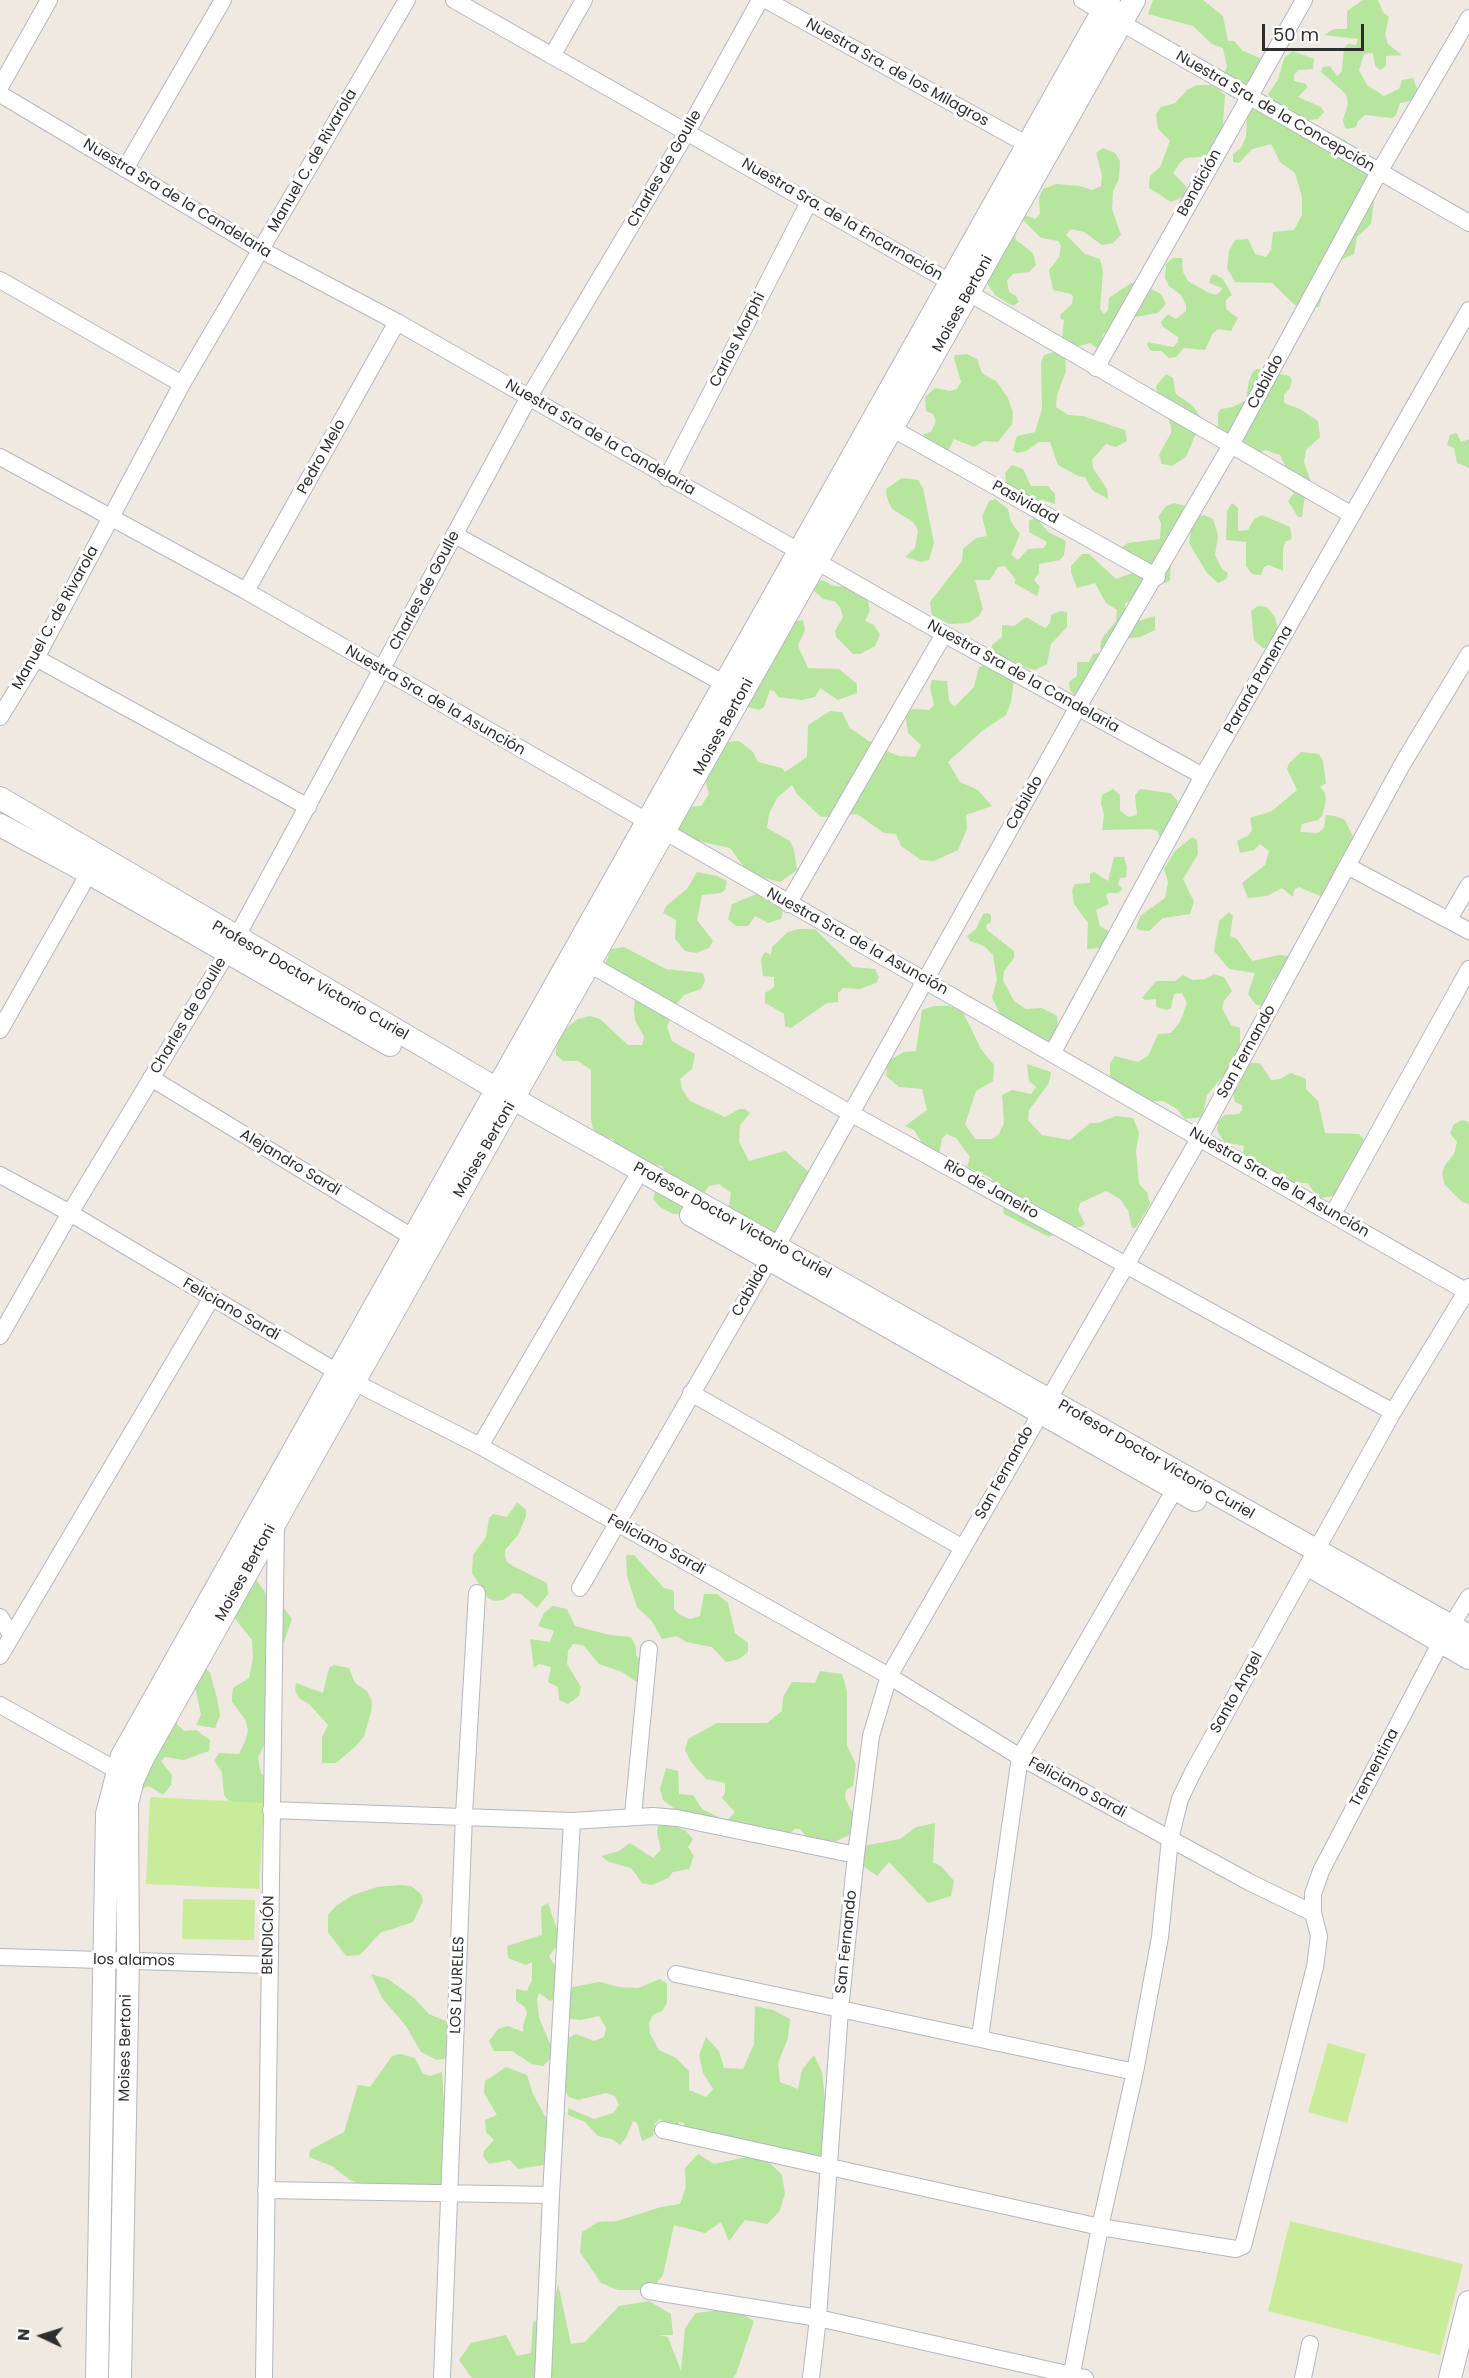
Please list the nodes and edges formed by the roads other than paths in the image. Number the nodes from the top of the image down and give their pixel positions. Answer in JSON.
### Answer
{"nodes":[{"id":1,"x":49,"y":0,"type":"edge"},
{"id":2,"x":223,"y":0,"type":"edge"},
{"id":3,"x":407,"y":0,"type":"edge"},
{"id":4,"x":454,"y":0,"type":"edge"},
{"id":5,"x":584,"y":0,"type":"edge"},
{"id":6,"x":760,"y":0,"type":"edge"},
{"id":7,"x":766,"y":0,"type":"edge"},
{"id":8,"x":1082,"y":0,"type":"edge"},
{"id":9,"x":1134,"y":0,"type":"edge"},
{"id":10,"x":1304,"y":0,"type":"edge"},
{"id":11,"x":1111,"y":11,"type":"edge"},
{"id":12,"x":1469,"y":18,"type":"edge"},
{"id":13,"x":552,"y":56,"type":"junction"},
{"id":14,"x":0,"y":87,"type":"edge"},
{"id":15,"x":0,"y":94,"type":"edge"},
{"id":16,"x":1248,"y":97,"type":"junction"},
{"id":17,"x":687,"y":132,"type":"junction"},
{"id":18,"x":1028,"y":145,"type":"junction"},
{"id":19,"x":125,"y":169,"type":"junction"},
{"id":20,"x":1379,"y":172,"type":"junction"},
{"id":21,"x":809,"y":202,"type":"junction"},
{"id":22,"x":1469,"y":223,"type":"edge"},
{"id":23,"x":261,"y":250,"type":"junction"},
{"id":24,"x":0,"y":280,"type":"edge"},
{"id":25,"x":959,"y":288,"type":"junction"},
{"id":26,"x":1469,"y":310,"type":"edge"},
{"id":27,"x":398,"y":322,"type":"junction"},
{"id":28,"x":1096,"y":368,"type":"junction"},
{"id":29,"x":182,"y":384,"type":"junction"},
{"id":30,"x":529,"y":397,"type":"junction"},
{"id":31,"x":892,"y":429,"type":"junction"},
{"id":32,"x":1232,"y":445,"type":"junction"},
{"id":33,"x":0,"y":457,"type":"edge"},
{"id":34,"x":667,"y":478,"type":"junction"},
{"id":35,"x":1352,"y":515,"type":"junction"},
{"id":36,"x":111,"y":518,"type":"junction"},
{"id":37,"x":455,"y":535,"type":"junction"},
{"id":38,"x":808,"y":555,"type":"junction"},
{"id":39,"x":1156,"y":577,"type":"junction"},
{"id":40,"x":246,"y":591,"type":"junction"},
{"id":41,"x":944,"y":634,"type":"junction"},
{"id":42,"x":1469,"y":654,"type":"edge"},
{"id":43,"x":36,"y":658,"type":"junction"},
{"id":44,"x":382,"y":670,"type":"junction"},
{"id":45,"x":723,"y":683,"type":"junction"},
{"id":46,"x":1078,"y":708,"type":"junction"},
{"id":47,"x":0,"y":717,"type":"edge"},
{"id":48,"x":1203,"y":776,"type":"junction"},
{"id":49,"x":0,"y":798,"type":"edge"},
{"id":50,"x":308,"y":807,"type":"junction"},
{"id":51,"x":0,"y":825,"type":"edge"},
{"id":52,"x":657,"y":828,"type":"junction"},
{"id":53,"x":1349,"y":867,"type":"junction"},
{"id":54,"x":89,"y":873,"type":"junction"},
{"id":55,"x":1469,"y":885,"type":"edge"},
{"id":56,"x":788,"y":904,"type":"junction"},
{"id":57,"x":1449,"y":919,"type":"junction"},
{"id":58,"x":1469,"y":931,"type":"edge"},
{"id":59,"x":232,"y":945,"type":"junction"},
{"id":60,"x":591,"y":965,"type":"junction"},
{"id":61,"x":1469,"y":969,"type":"edge"},
{"id":62,"x":926,"y":981,"type":"junction"},
{"id":63,"x":0,"y":1030,"type":"edge"},
{"id":64,"x":1053,"y":1052,"type":"junction"},
{"id":65,"x":151,"y":1078,"type":"junction"},
{"id":66,"x":501,"y":1100,"type":"junction"},
{"id":67,"x":850,"y":1113,"type":"junction"},
{"id":68,"x":1200,"y":1137,"type":"junction"},
{"id":69,"x":0,"y":1175,"type":"edge"},
{"id":70,"x":638,"y":1176,"type":"junction"},
{"id":71,"x":70,"y":1213,"type":"junction"},
{"id":72,"x":1333,"y":1214,"type":"junction"},
{"id":73,"x":421,"y":1242,"type":"junction"},
{"id":74,"x":772,"y":1252,"type":"junction"},
{"id":75,"x":1124,"y":1264,"type":"junction"},
{"id":76,"x":1468,"y":1290,"type":"edge"},
{"id":77,"x":212,"y":1299,"type":"junction"},
{"id":78,"x":0,"y":1336,"type":"edge"},
{"id":79,"x":346,"y":1376,"type":"junction"},
{"id":80,"x":691,"y":1393,"type":"junction"},
{"id":81,"x":1043,"y":1406,"type":"junction"},
{"id":82,"x":1393,"y":1412,"type":"junction"},
{"id":83,"x":480,"y":1446,"type":"junction"},
{"id":84,"x":1175,"y":1489,"type":"junction"},
{"id":85,"x":269,"y":1493,"type":"junction"},
{"id":86,"x":276,"y":1520,"type":"junction"},
{"id":87,"x":617,"y":1522,"type":"junction"},
{"id":88,"x":963,"y":1548,"type":"junction"},
{"id":89,"x":1312,"y":1558,"type":"junction"},
{"id":90,"x":580,"y":1588,"type":"dead end"},
{"id":91,"x":477,"y":1593,"type":"dead end"},
{"id":92,"x":1469,"y":1597,"type":"edge"},
{"id":93,"x":0,"y":1617,"type":"edge"},
{"id":94,"x":1454,"y":1635,"type":"edge"},
{"id":95,"x":12,"y":1636,"type":"junction"},
{"id":96,"x":649,"y":1649,"type":"dead end"},
{"id":97,"x":0,"y":1656,"type":"edge"},
{"id":98,"x":1469,"y":1658,"type":"edge"},
{"id":99,"x":890,"y":1676,"type":"junction"},
{"id":100,"x":0,"y":1705,"type":"edge"},
{"id":101,"x":1020,"y":1757,"type":"junction"},
{"id":102,"x":126,"y":1775,"type":"junction"},
{"id":103,"x":270,"y":1810,"type":"junction"},
{"id":104,"x":464,"y":1815,"type":"junction"},
{"id":105,"x":633,"y":1815,"type":"junction"},
{"id":106,"x":572,"y":1821,"type":"junction"},
{"id":107,"x":1170,"y":1839,"type":"junction"},
{"id":108,"x":856,"y":1855,"type":"junction"},
{"id":109,"x":1313,"y":1913,"type":"junction"},
{"id":110,"x":0,"y":1957,"type":"edge"},
{"id":111,"x":128,"y":1959,"type":"junction"},
{"id":112,"x":104,"y":1961,"type":"junction"},
{"id":113,"x":269,"y":1965,"type":"junction"},
{"id":114,"x":676,"y":1974,"type":"dead end"},
{"id":115,"x":840,"y":2010,"type":"junction"},
{"id":116,"x":980,"y":2037,"type":"junction"},
{"id":117,"x":1135,"y":2072,"type":"junction"},
{"id":118,"x":663,"y":2130,"type":"dead end"},
{"id":119,"x":829,"y":2167,"type":"junction"},
{"id":120,"x":266,"y":2190,"type":"junction"},
{"id":121,"x":450,"y":2193,"type":"junction"},
{"id":122,"x":550,"y":2195,"type":"junction"},
{"id":123,"x":1100,"y":2227,"type":"junction"},
{"id":124,"x":650,"y":2291,"type":"dead end"},
{"id":125,"x":1469,"y":2302,"type":"edge"},
{"id":126,"x":818,"y":2318,"type":"junction"},
{"id":127,"x":1310,"y":2344,"type":"dead end"},
{"id":128,"x":1076,"y":2377,"type":"edge"},
{"id":129,"x":97,"y":2378,"type":"edge"},
{"id":130,"x":120,"y":2378,"type":"edge"},
{"id":131,"x":264,"y":2378,"type":"edge"},
{"id":132,"x":442,"y":2378,"type":"edge"},
{"id":133,"x":543,"y":2378,"type":"edge"},
{"id":134,"x":811,"y":2378,"type":"edge"},
{"id":135,"x":1303,"y":2378,"type":"edge"},
{"id":136,"x":1450,"y":2378,"type":"edge"}],
"edges":[{"from":1,"to":14,"type":"street"},
{"from":2,"to":19,"type":"street"},
{"from":3,"to":23,"type":"street","name":"Manuel C. de Rivarola"},
{"from":4,"to":13,"type":"street","name":"Nuestra Sra. de la Encarnación"},
{"from":5,"to":13,"type":"street"},
{"from":6,"to":17,"type":"street","name":"Charles de Goulle"},
{"from":7,"to":18,"type":"street","name":"Nuestra Sra. de los Milagros"},
{"from":8,"to":11,"type":"street","name":"Nuestra Sra. de la Concepción"},
{"from":9,"to":11,"type":"street","name":"Moises Bertoni"},
{"from":10,"to":16,"type":"street","name":"Bendición"},
{"from":11,"to":16,"type":"street","name":"Nuestra Sra. de la Concepción"},
{"from":11,"to":18,"type":"street","name":"Moises Bertoni"},
{"from":11,"to":25,"type":"street","name":"Moises Bertoni"},
{"from":12,"to":20,"type":"street","name":"Cabildo"},
{"from":13,"to":17,"type":"street","name":"Nuestra Sra. de la Encarnación"},
{"from":15,"to":19,"type":"street","name":"Nuestra Sra de la Candelaria"},
{"from":16,"to":20,"type":"street","name":"Nuestra Sra. de la Concepción"},
{"from":16,"to":28,"type":"street","name":"Bendición"},
{"from":17,"to":21,"type":"street","name":"Nuestra Sra. de la Encarnación"},
{"from":17,"to":30,"type":"street","name":"Charles de Goulle"},
{"from":18,"to":25,"type":"street","name":"Moises Bertoni"},
{"from":19,"to":23,"type":"street","name":"Nuestra Sra de la Candelaria"},
{"from":20,"to":22,"type":"street","name":"Nuestra Sra. de la Concepción"},
{"from":20,"to":32,"type":"street","name":"Cabildo"},
{"from":21,"to":25,"type":"street","name":"Nuestra Sra. de la Encarnación"},
{"from":21,"to":34,"type":"street","name":"Carlos Morphi"},
{"from":23,"to":27,"type":"street","name":"Nuestra Sra de la Candelaria"},
{"from":23,"to":29,"type":"street","name":"Manuel C. de Rivarola"},
{"from":24,"to":29,"type":"street"},
{"from":25,"to":28,"type":"street","name":"Nuestra Sra. de la Encarnación"},
{"from":25,"to":31,"type":"street","name":"Moises Bertoni"},
{"from":25,"to":38,"type":"street","name":"Moises Bertoni"},
{"from":26,"to":35,"type":"street","name":"Paraná Panema"},
{"from":27,"to":30,"type":"street","name":"Nuestra Sra de la Candelaria"},
{"from":27,"to":40,"type":"street","name":"Pedro Melo"},
{"from":28,"to":32,"type":"street","name":"Nuestra Sra. de la Encarnación"},
{"from":29,"to":36,"type":"street","name":"Manuel C. de Rivarola"},
{"from":30,"to":34,"type":"street","name":"Nuestra Sra de la Candelaria"},
{"from":30,"to":37,"type":"street","name":"Charles de Goulle"},
{"from":31,"to":38,"type":"street","name":"Moises Bertoni"},
{"from":31,"to":39,"type":"street","name":"Pasividad"},
{"from":32,"to":35,"type":"street","name":"Nuestra Sra. de la Encarnación"},
{"from":32,"to":39,"type":"street","name":"Cabildo"},
{"from":33,"to":36,"type":"street"},
{"from":34,"to":38,"type":"street","name":"Nuestra Sra de la Candelaria"},
{"from":35,"to":48,"type":"street","name":"Paraná Panema"},
{"from":36,"to":40,"type":"street","name":"Nuestra Sra. de la Asunción"},
{"from":36,"to":43,"type":"street","name":"Manuel C. de Rivarola"},
{"from":37,"to":44,"type":"street","name":"Charles de Goulle"},
{"from":37,"to":45,"type":"street"},
{"from":38,"to":41,"type":"street","name":"Nuestra Sra de la Candelaria"},
{"from":38,"to":45,"type":"street","name":"Moises Bertoni"},
{"from":38,"to":52,"type":"street","name":"Moises Bertoni"},
{"from":39,"to":46,"type":"street","name":"Cabildo"},
{"from":40,"to":44,"type":"street","name":"Nuestra Sra. de la Asunción"},
{"from":41,"to":46,"type":"street","name":"Nuestra Sra de la Candelaria"},
{"from":41,"to":56,"type":"street"},
{"from":42,"to":53,"type":"street","name":"San Fernando"},
{"from":43,"to":47,"type":"street","name":"Manuel C. de Rivarola"},
{"from":43,"to":50,"type":"street"},
{"from":44,"to":50,"type":"street","name":"Charles de Goulle"},
{"from":44,"to":52,"type":"street","name":"Nuestra Sra. de la Asunción"},
{"from":45,"to":52,"type":"street","name":"Moises Bertoni"},
{"from":46,"to":48,"type":"street","name":"Nuestra Sra de la Candelaria"},
{"from":46,"to":62,"type":"street","name":"Cabildo"},
{"from":48,"to":64,"type":"street","name":"Paraná Panema"},
{"from":49,"to":59,"type":"street","name":"Profesor Doctor Victorio Curiel"},
{"from":50,"to":59,"type":"street","name":"Charles de Goulle"},
{"from":51,"to":54,"type":"street","name":"Profesor Doctor Victorio Curiel"},
{"from":52,"to":56,"type":"street","name":"Nuestra Sra. de la Asunción"},
{"from":52,"to":60,"type":"street","name":"Moises Bertoni"},
{"from":52,"to":66,"type":"street","name":"Moises Bertoni"},
{"from":53,"to":57,"type":"street"},
{"from":53,"to":68,"type":"street","name":"San Fernando"},
{"from":54,"to":59,"type":"street","name":"Profesor Doctor Victorio Curiel"},
{"from":54,"to":63,"type":"street"},
{"from":55,"to":57,"type":"street"},
{"from":56,"to":62,"type":"street","name":"Nuestra Sra. de la Asunción"},
{"from":57,"to":58,"type":"street"},
{"from":59,"to":65,"type":"street","name":"Charles de Goulle"},
{"from":59,"to":66,"type":"street","name":"Profesor Doctor Victorio Curiel"},
{"from":60,"to":66,"type":"street","name":"Moises Bertoni"},
{"from":60,"to":67,"type":"street","name":"Rio de Janeiro"},
{"from":61,"to":72,"type":"street"},
{"from":62,"to":64,"type":"street","name":"Nuestra Sra. de la Asunción"},
{"from":62,"to":67,"type":"street","name":"Cabildo"},
{"from":64,"to":68,"type":"street","name":"Nuestra Sra. de la Asunción"},
{"from":65,"to":71,"type":"street","name":"Charles de Goulle"},
{"from":65,"to":73,"type":"street","name":"Alejandro Sardi"},
{"from":66,"to":70,"type":"street","name":"Profesor Doctor Victorio Curiel"},
{"from":66,"to":73,"type":"street","name":"Moises Bertoni"},
{"from":67,"to":74,"type":"street","name":"Cabildo"},
{"from":67,"to":75,"type":"street","name":"Rio de Janeiro"},
{"from":68,"to":72,"type":"street","name":"Nuestra Sra. de la Asunción"},
{"from":68,"to":75,"type":"street","name":"San Fernando"},
{"from":69,"to":71,"type":"street","name":"Feliciano Sardi"},
{"from":70,"to":74,"type":"street","name":"Profesor Doctor Victorio Curiel"},
{"from":70,"to":83,"type":"street"},
{"from":71,"to":77,"type":"street","name":"Feliciano Sardi"},
{"from":71,"to":78,"type":"street","name":"Charles de Goulle"},
{"from":72,"to":76,"type":"street","name":"Nuestra Sra. de la Asunción"},
{"from":73,"to":79,"type":"street","name":"Moises Bertoni"},
{"from":74,"to":80,"type":"street","name":"Cabildo"},
{"from":74,"to":81,"type":"street","name":"Profesor Doctor Victorio Curiel"},
{"from":75,"to":81,"type":"street","name":"San Fernando"},
{"from":75,"to":82,"type":"street","name":"Rio de Janeiro"},
{"from":76,"to":82,"type":"street","name":"Santo Angel"},
{"from":77,"to":79,"type":"street","name":"Feliciano Sardi"},
{"from":77,"to":95,"type":"street"},
{"from":79,"to":83,"type":"street","name":"Feliciano Sardi"},
{"from":79,"to":85,"type":"street","name":"Moises Bertoni"},
{"from":79,"to":86,"type":"street","name":"Moises Bertoni"},
{"from":80,"to":87,"type":"street","name":"Cabildo"},
{"from":80,"to":88,"type":"street"},
{"from":81,"to":84,"type":"street","name":"Profesor Doctor Victorio Curiel"},
{"from":81,"to":88,"type":"street","name":"San Fernando"},
{"from":81,"to":89,"type":"street","name":"Profesor Doctor Victorio Curiel"},
{"from":82,"to":89,"type":"street","name":"Santo Angel"},
{"from":83,"to":87,"type":"street","name":"Feliciano Sardi"},
{"from":84,"to":89,"type":"street","name":"Profesor Doctor Victorio Curiel"},
{"from":84,"to":101,"type":"street"},
{"from":85,"to":86,"type":"street","name":"BENDICIÓN"},
{"from":85,"to":102,"type":"street","name":"Moises Bertoni"},
{"from":86,"to":102,"type":"street","name":"Moises Bertoni"},
{"from":86,"to":103,"type":"street","name":"BENDICIÓN"},
{"from":87,"to":90,"type":"street","name":"Cabildo"},
{"from":87,"to":99,"type":"street","name":"Feliciano Sardi"},
{"from":88,"to":99,"type":"street","name":"San Fernando"},
{"from":89,"to":94,"type":"street","name":"Profesor Doctor Victorio Curiel"},
{"from":89,"to":107,"type":"street","name":"Santo Angel"},
{"from":91,"to":104,"type":"street","name":"LOS LAURELES"},
{"from":92,"to":94,"type":"street","name":"Trementina"},
{"from":93,"to":95,"type":"street"},
{"from":94,"to":98,"type":"street","name":"Profesor Doctor Victorio Curiel"},
{"from":94,"to":109,"type":"street","name":"Trementina"},
{"from":95,"to":97,"type":"street"},
{"from":96,"to":105,"type":"street"},
{"from":99,"to":101,"type":"street","name":"Feliciano Sardi"},
{"from":99,"to":108,"type":"street","name":"San Fernando"},
{"from":100,"to":102,"type":"street"},
{"from":101,"to":107,"type":"street","name":"Feliciano Sardi"},
{"from":101,"to":116,"type":"street"},
{"from":102,"to":111,"type":"street","name":"Moises Bertoni"},
{"from":102,"to":112,"type":"street","name":"Moises Bertoni"},
{"from":103,"to":104,"type":"street"},
{"from":103,"to":113,"type":"street","name":"BENDICIÓN"},
{"from":104,"to":106,"type":"street"},
{"from":104,"to":121,"type":"street","name":"LOS LAURELES"},
{"from":105,"to":106,"type":"street"},
{"from":105,"to":108,"type":"street"},
{"from":106,"to":122,"type":"street"},
{"from":107,"to":109,"type":"street","name":"Feliciano Sardi"},
{"from":107,"to":117,"type":"street","name":"Santo Angel"},
{"from":108,"to":115,"type":"street","name":"San Fernando"},
{"from":109,"to":123,"type":"street","name":"Trementina"},
{"from":110,"to":112,"type":"street","name":"los alamos"},
{"from":111,"to":112,"type":"street","name":"los alamos"},
{"from":111,"to":113,"type":"street","name":"los alamos"},
{"from":111,"to":130,"type":"street","name":"Moises Bertoni"},
{"from":112,"to":129,"type":"street","name":"Moises Bertoni"},
{"from":113,"to":120,"type":"street","name":"BENDICIÓN"},
{"from":114,"to":115,"type":"street"},
{"from":115,"to":116,"type":"street"},
{"from":115,"to":119,"type":"street","name":"San Fernando"},
{"from":116,"to":117,"type":"street"},
{"from":117,"to":123,"type":"street","name":"Santo Angel"},
{"from":118,"to":119,"type":"street"},
{"from":119,"to":123,"type":"street"},
{"from":119,"to":126,"type":"street","name":"San Fernando"},
{"from":120,"to":121,"type":"street"},
{"from":120,"to":131,"type":"street","name":"BENDICIÓN"},
{"from":121,"to":122,"type":"street"},
{"from":121,"to":132,"type":"street","name":"LOS LAURELES"},
{"from":122,"to":133,"type":"street"},
{"from":123,"to":128,"type":"street","name":"Santo Angel"},
{"from":124,"to":126,"type":"street"},
{"from":125,"to":136,"type":"street"},
{"from":126,"to":128,"type":"street"},
{"from":126,"to":134,"type":"street","name":"San Fernando"},
{"from":127,"to":135,"type":"street"}]}
